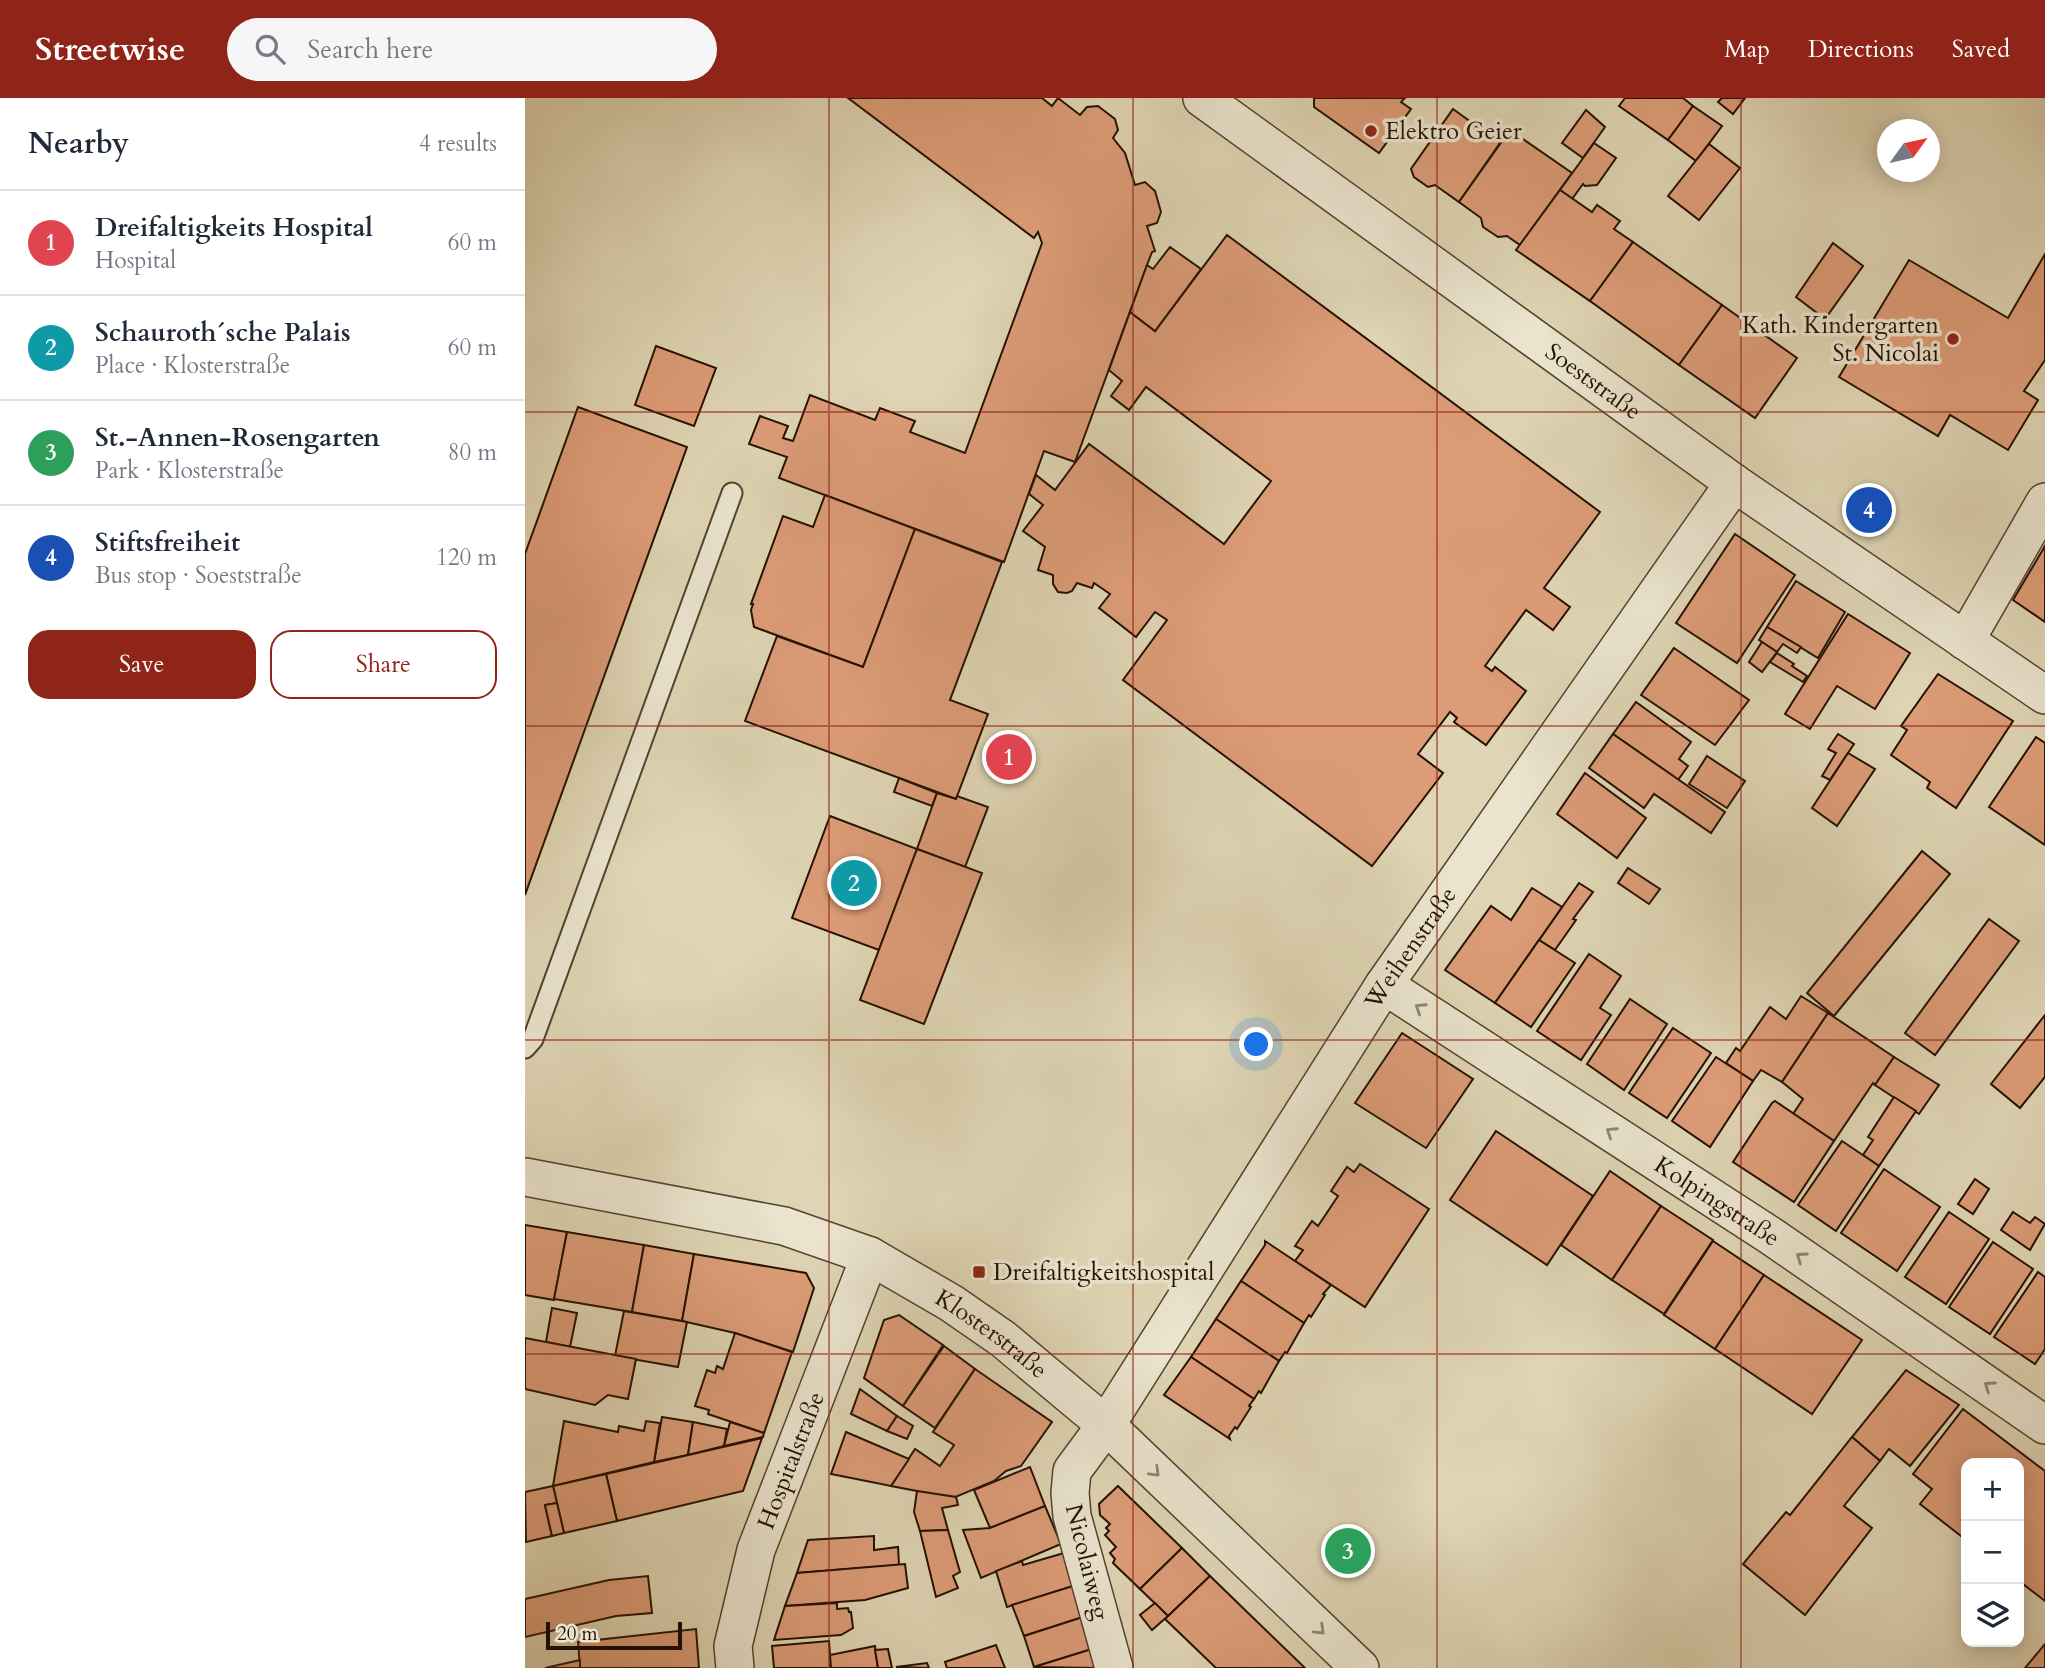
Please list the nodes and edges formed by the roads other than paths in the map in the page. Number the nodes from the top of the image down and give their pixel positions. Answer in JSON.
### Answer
{"nodes":[{"id":1,"x":1224,"y":104,"type":"edge"},
{"id":2,"x":1734,"y":483,"type":"junction"},
{"id":3,"x":732,"y":493,"type":"dead end"},
{"id":4,"x":2045,"y":502,"type":"edge"},
{"id":5,"x":1965,"y":641,"type":"junction"},
{"id":6,"x":2045,"y":695,"type":"edge"},
{"id":7,"x":1384,"y":985,"type":"junction"},
{"id":8,"x":525,"y":1048,"type":"edge"},
{"id":9,"x":525,"y":1177,"type":"edge"},
{"id":10,"x":870,"y":1256,"type":"junction"},
{"id":11,"x":1106,"y":1425,"type":"junction"},
{"id":12,"x":2045,"y":1425,"type":"edge"},
{"id":13,"x":735,"y":1668,"type":"edge"},
{"id":14,"x":1114,"y":1668,"type":"edge"},
{"id":15,"x":1360,"y":1668,"type":"edge"}],
"edges":[{"from":1,"to":2,"type":"street","name":"Soeststraße"},
{"from":2,"to":5,"type":"street","name":"Soeststraße"},
{"from":2,"to":7,"type":"street","name":"Weihenstraße"},
{"from":3,"to":8,"type":"lane"},
{"from":4,"to":5,"type":"street"},
{"from":5,"to":6,"type":"street","name":"Soeststraße"},
{"from":7,"to":11,"type":"street","name":"Weihenstraße"},
{"from":12,"to":7,"type":"street","name":"Kolpingstraße","one_way":true},
{"from":9,"to":10,"type":"street","name":"Klosterstraße"},
{"from":10,"to":11,"type":"street","name":"Klosterstraße"},
{"from":10,"to":13,"type":"street","name":"Hospitalstraße"},
{"from":11,"to":14,"type":"street","name":"Nicolaiweg"},
{"from":11,"to":15,"type":"street","name":"Klosterstraße","one_way":true}]}
